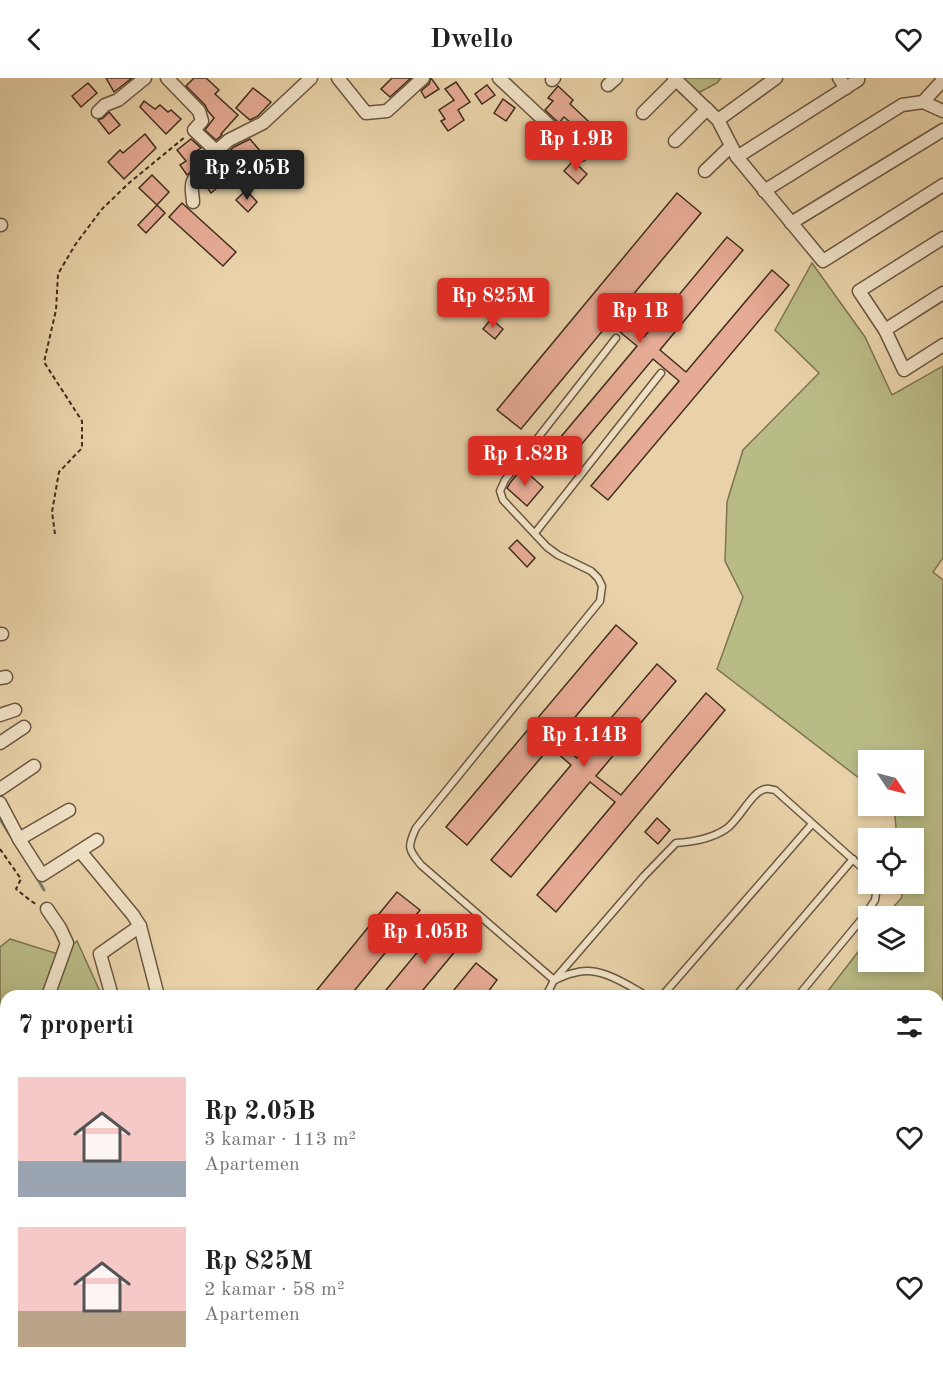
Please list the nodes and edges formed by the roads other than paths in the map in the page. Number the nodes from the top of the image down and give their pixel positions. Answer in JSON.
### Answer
{"nodes":[{"id":1,"x":145,"y":78,"type":"edge"},
{"id":2,"x":167,"y":78,"type":"edge"},
{"id":3,"x":311,"y":78,"type":"edge"},
{"id":4,"x":338,"y":78,"type":"edge"},
{"id":5,"x":423,"y":78,"type":"edge"},
{"id":6,"x":499,"y":78,"type":"edge"},
{"id":7,"x":776,"y":78,"type":"edge"},
{"id":8,"x":675,"y":79,"type":"edge"},
{"id":9,"x":943,"y":80,"type":"edge"},
{"id":10,"x":858,"y":81,"type":"dead end"},
{"id":11,"x":843,"y":83,"type":"edge"},
{"id":12,"x":923,"y":102,"type":"junction"},
{"id":13,"x":707,"y":109,"type":"junction"},
{"id":14,"x":943,"y":111,"type":"edge"},
{"id":15,"x":98,"y":112,"type":"dead end"},
{"id":16,"x":643,"y":113,"type":"dead end"},
{"id":17,"x":718,"y":120,"type":"junction"},
{"id":18,"x":943,"y":130,"type":"edge"},
{"id":19,"x":675,"y":141,"type":"dead end"},
{"id":20,"x":731,"y":146,"type":"junction"},
{"id":21,"x":216,"y":151,"type":"junction"},
{"id":22,"x":581,"y":155,"type":"dead end"},
{"id":23,"x":737,"y":158,"type":"junction"},
{"id":24,"x":705,"y":171,"type":"dead end"},
{"id":25,"x":943,"y":185,"type":"edge"},
{"id":26,"x":764,"y":191,"type":"junction"},
{"id":27,"x":193,"y":202,"type":"dead end"},
{"id":28,"x":791,"y":223,"type":"junction"},
{"id":29,"x":943,"y":238,"type":"edge"},
{"id":30,"x":943,"y":293,"type":"edge"},
{"id":31,"x":885,"y":330,"type":"junction"},
{"id":32,"x":616,"y":338,"type":"dead end"},
{"id":33,"x":943,"y":345,"type":"edge"},
{"id":34,"x":661,"y":374,"type":"dead end"},
{"id":35,"x":535,"y":533,"type":"junction"},
{"id":36,"x":15,"y":710,"type":"dead end"},
{"id":37,"x":0,"y":715,"type":"edge"},
{"id":38,"x":24,"y":726,"type":"dead end"},
{"id":39,"x":0,"y":743,"type":"edge"},
{"id":40,"x":34,"y":766,"type":"dead end"},
{"id":41,"x":0,"y":789,"type":"edge"},
{"id":42,"x":0,"y":803,"type":"edge"},
{"id":43,"x":69,"y":810,"type":"dead end"},
{"id":44,"x":812,"y":824,"type":"junction"},
{"id":45,"x":19,"y":839,"type":"junction"},
{"id":46,"x":97,"y":840,"type":"dead end"},
{"id":47,"x":80,"y":851,"type":"junction"},
{"id":48,"x":853,"y":859,"type":"junction"},
{"id":49,"x":858,"y":864,"type":"edge"},
{"id":50,"x":875,"y":894,"type":"edge"},
{"id":51,"x":47,"y":909,"type":"road end"},
{"id":52,"x":140,"y":926,"type":"junction"},
{"id":53,"x":554,"y":980,"type":"junction"},
{"id":54,"x":50,"y":990,"type":"edge"},
{"id":55,"x":110,"y":990,"type":"edge"},
{"id":56,"x":156,"y":990,"type":"edge"},
{"id":57,"x":549,"y":990,"type":"edge"},
{"id":58,"x":637,"y":990,"type":"edge"},
{"id":59,"x":667,"y":990,"type":"edge"},
{"id":60,"x":741,"y":990,"type":"edge"},
{"id":61,"x":803,"y":990,"type":"edge"}],
"edges":[{"from":1,"to":15,"type":"street"},
{"from":2,"to":21,"type":"street"},
{"from":3,"to":21,"type":"street"},
{"from":4,"to":5,"type":"street"},
{"from":6,"to":22,"type":"street"},
{"from":7,"to":17,"type":"street"},
{"from":8,"to":13,"type":"street"},
{"from":8,"to":16,"type":"street"},
{"from":9,"to":12,"type":"street"},
{"from":10,"to":11,"type":"street"},
{"from":11,"to":23,"type":"street"},
{"from":12,"to":14,"type":"street"},
{"from":12,"to":26,"type":"street"},
{"from":13,"to":17,"type":"street"},
{"from":13,"to":19,"type":"street"},
{"from":17,"to":20,"type":"street"},
{"from":18,"to":28,"type":"street"},
{"from":20,"to":23,"type":"street"},
{"from":20,"to":24,"type":"street"},
{"from":21,"to":27,"type":"street"},
{"from":23,"to":26,"type":"street"},
{"from":25,"to":28,"type":"street"},
{"from":26,"to":28,"type":"street"},
{"from":29,"to":31,"type":"street"},
{"from":30,"to":31,"type":"street"},
{"from":31,"to":33,"type":"street"},
{"from":32,"to":35,"type":"lane"},
{"from":34,"to":35,"type":"lane"},
{"from":35,"to":53,"type":"lane"},
{"from":36,"to":37,"type":"street"},
{"from":38,"to":39,"type":"street"},
{"from":40,"to":41,"type":"street"},
{"from":42,"to":45,"type":"street"},
{"from":43,"to":45,"type":"street"},
{"from":44,"to":48,"type":"lane"},
{"from":44,"to":53,"type":"lane"},
{"from":44,"to":59,"type":"lane"},
{"from":45,"to":47,"type":"street"},
{"from":46,"to":47,"type":"street"},
{"from":47,"to":52,"type":"street"},
{"from":48,"to":49,"type":"lane"},
{"from":48,"to":60,"type":"lane"},
{"from":50,"to":61,"type":"lane"},
{"from":51,"to":54,"type":"street"},
{"from":52,"to":55,"type":"street"},
{"from":52,"to":56,"type":"street"},
{"from":53,"to":57,"type":"lane"},
{"from":53,"to":58,"type":"lane"}]}
